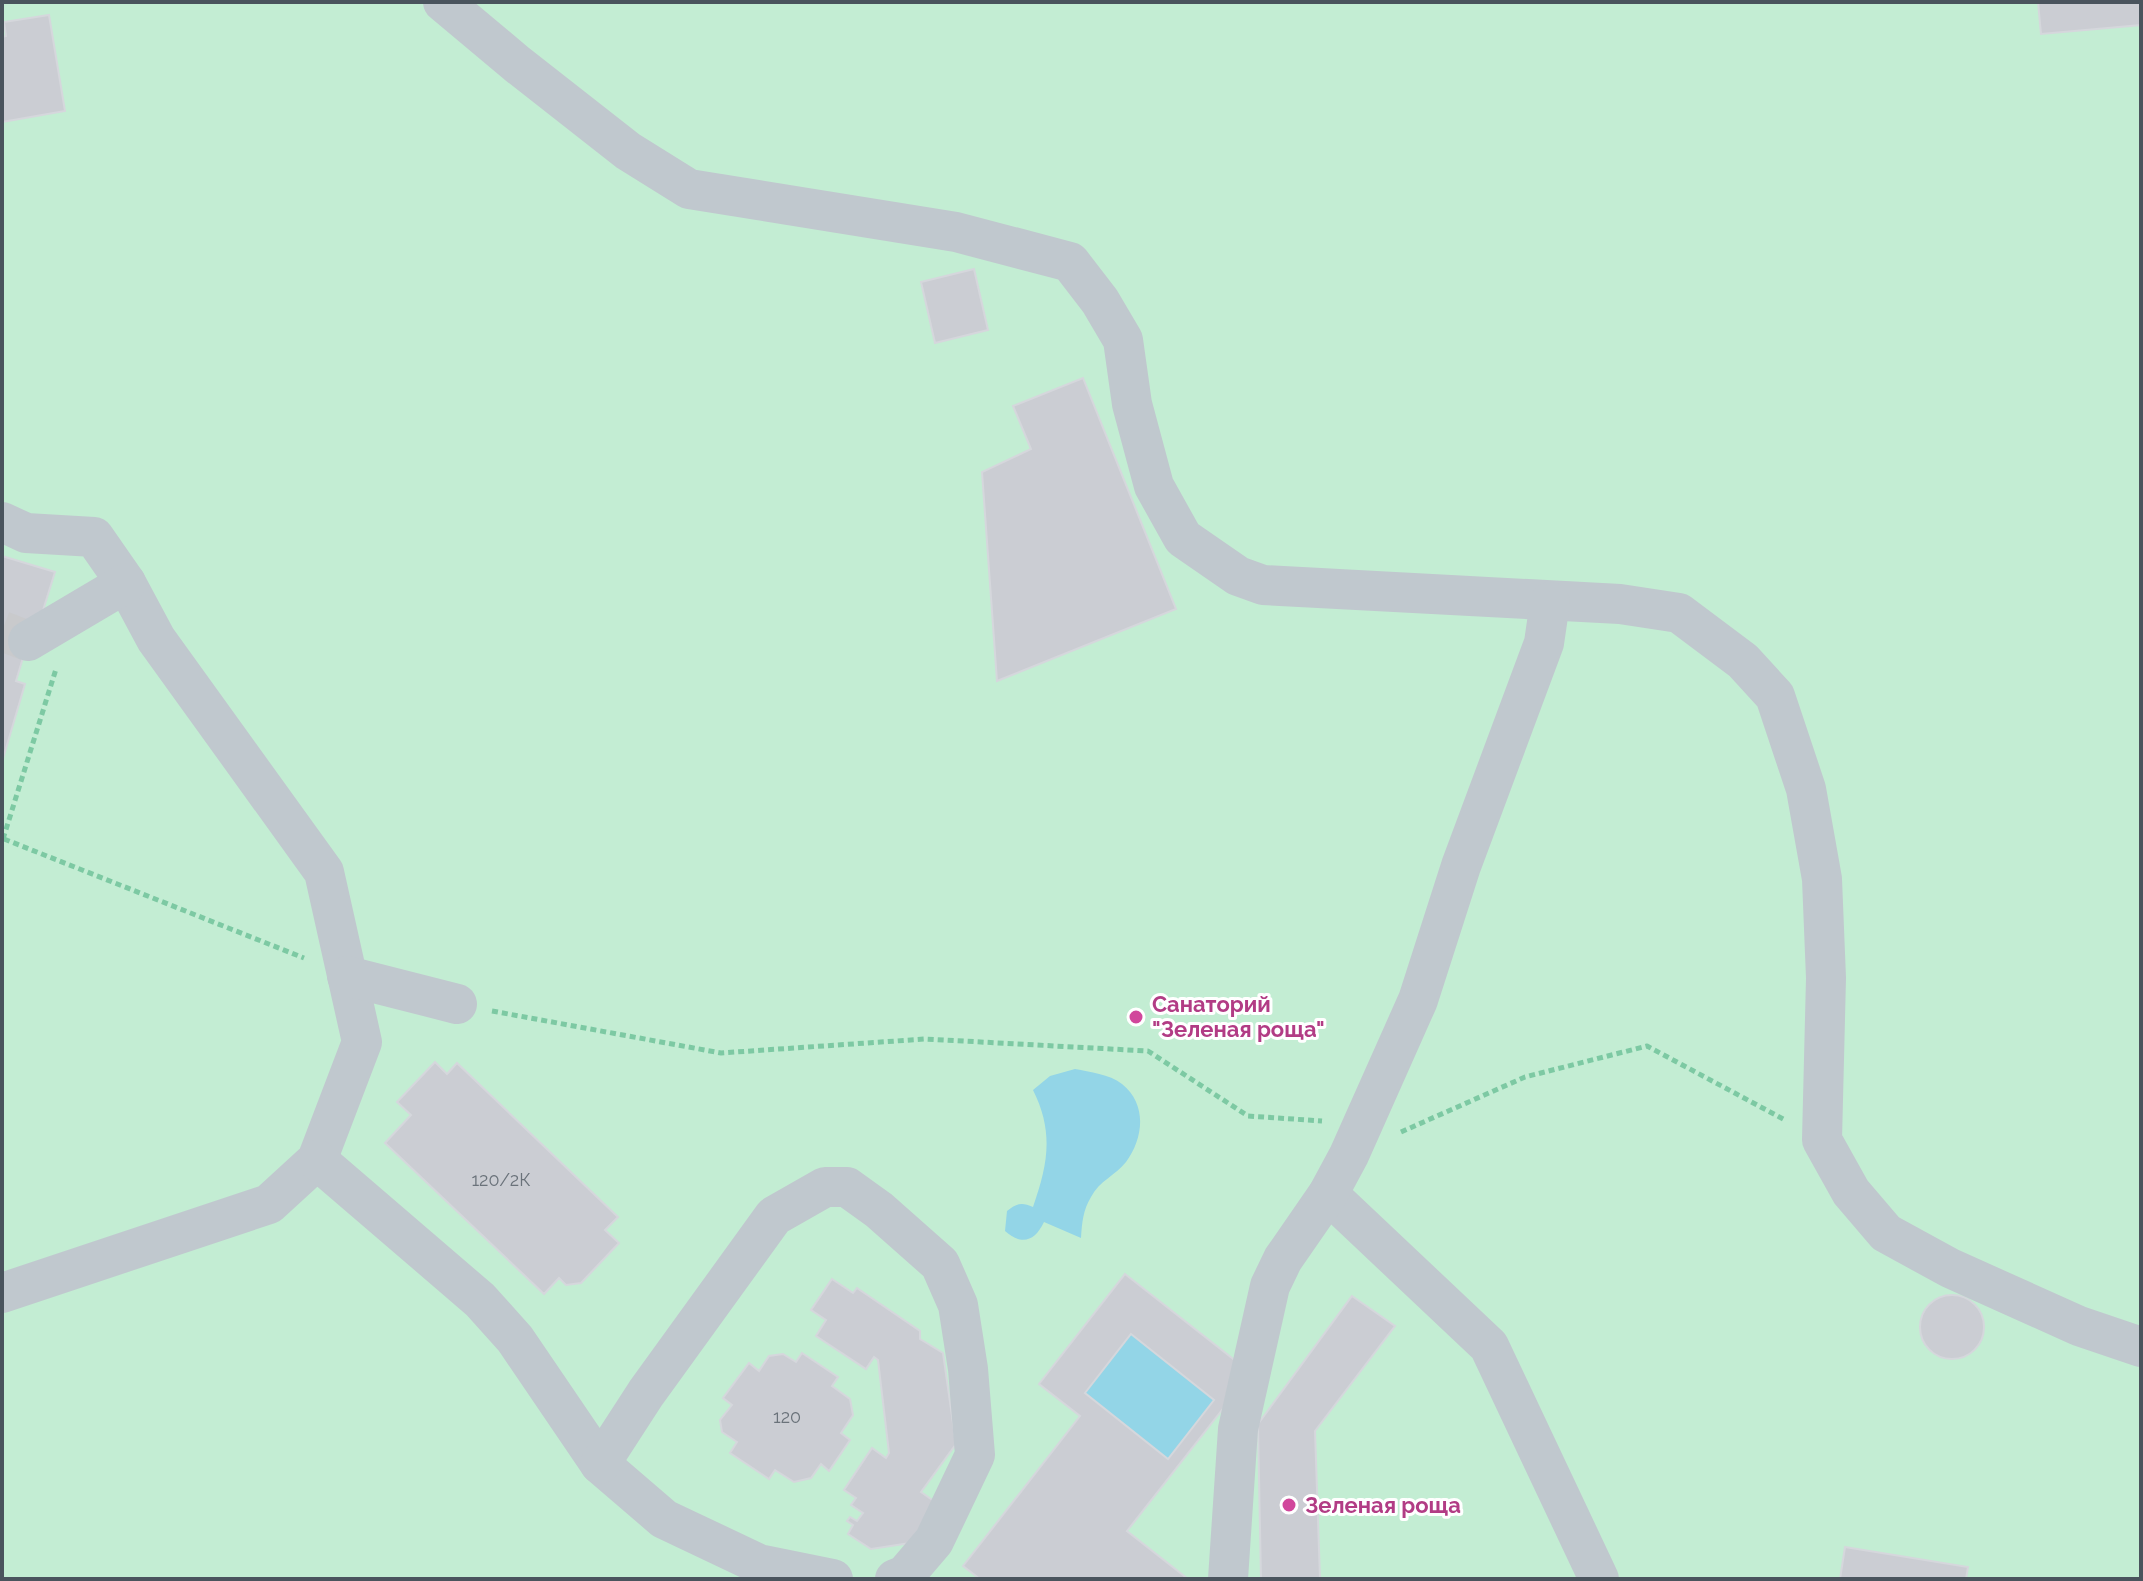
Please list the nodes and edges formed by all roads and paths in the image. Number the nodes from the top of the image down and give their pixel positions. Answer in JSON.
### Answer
{"nodes":[{"id":1,"x":443,"y":2,"type":"edge"},
{"id":2,"x":2,"y":522,"type":"edge"},
{"id":3,"x":126,"y":583,"type":"junction"},
{"id":4,"x":1550,"y":602,"type":"junction"},
{"id":5,"x":42,"y":633,"type":"joint"},
{"id":6,"x":3,"y":838,"type":"edge"},
{"id":7,"x":347,"y":976,"type":"junction"},
{"id":8,"x":457,"y":1004,"type":"joint"},
{"id":9,"x":1356,"y":1140,"type":"junction"},
{"id":10,"x":1822,"y":1140,"type":"junction"},
{"id":11,"x":317,"y":1160,"type":"junction"},
{"id":12,"x":1328,"y":1194,"type":"junction"},
{"id":13,"x":2,"y":1293,"type":"edge"},
{"id":14,"x":2141,"y":1347,"type":"edge"},
{"id":15,"x":600,"y":1464,"type":"junction"},
{"id":16,"x":833,"y":1579,"type":"edge"},
{"id":17,"x":895,"y":1579,"type":"edge"},
{"id":18,"x":1228,"y":1579,"type":"edge"},
{"id":19,"x":1599,"y":1579,"type":"edge"}],
"edges":[{"from":1,"to":4,"type":"lane"},
{"from":2,"to":3,"type":"lane"},
{"from":3,"to":5,"type":"lane"},
{"from":3,"to":7,"type":"lane"},
{"from":4,"to":9,"type":"lane"},
{"from":4,"to":10,"type":"lane"},
{"from":5,"to":6,"type":"path"},
{"from":6,"to":7,"type":"path"},
{"from":7,"to":8,"type":"lane"},
{"from":7,"to":11,"type":"lane"},
{"from":8,"to":9,"type":"path"},
{"from":9,"to":10,"type":"path"},
{"from":9,"to":12,"type":"lane"},
{"from":10,"to":14,"type":"lane"},
{"from":11,"to":13,"type":"lane"},
{"from":11,"to":15,"type":"lane"},
{"from":12,"to":18,"type":"lane"},
{"from":12,"to":19,"type":"lane"},
{"from":15,"to":16,"type":"lane"},
{"from":15,"to":17,"type":"lane"}]}
